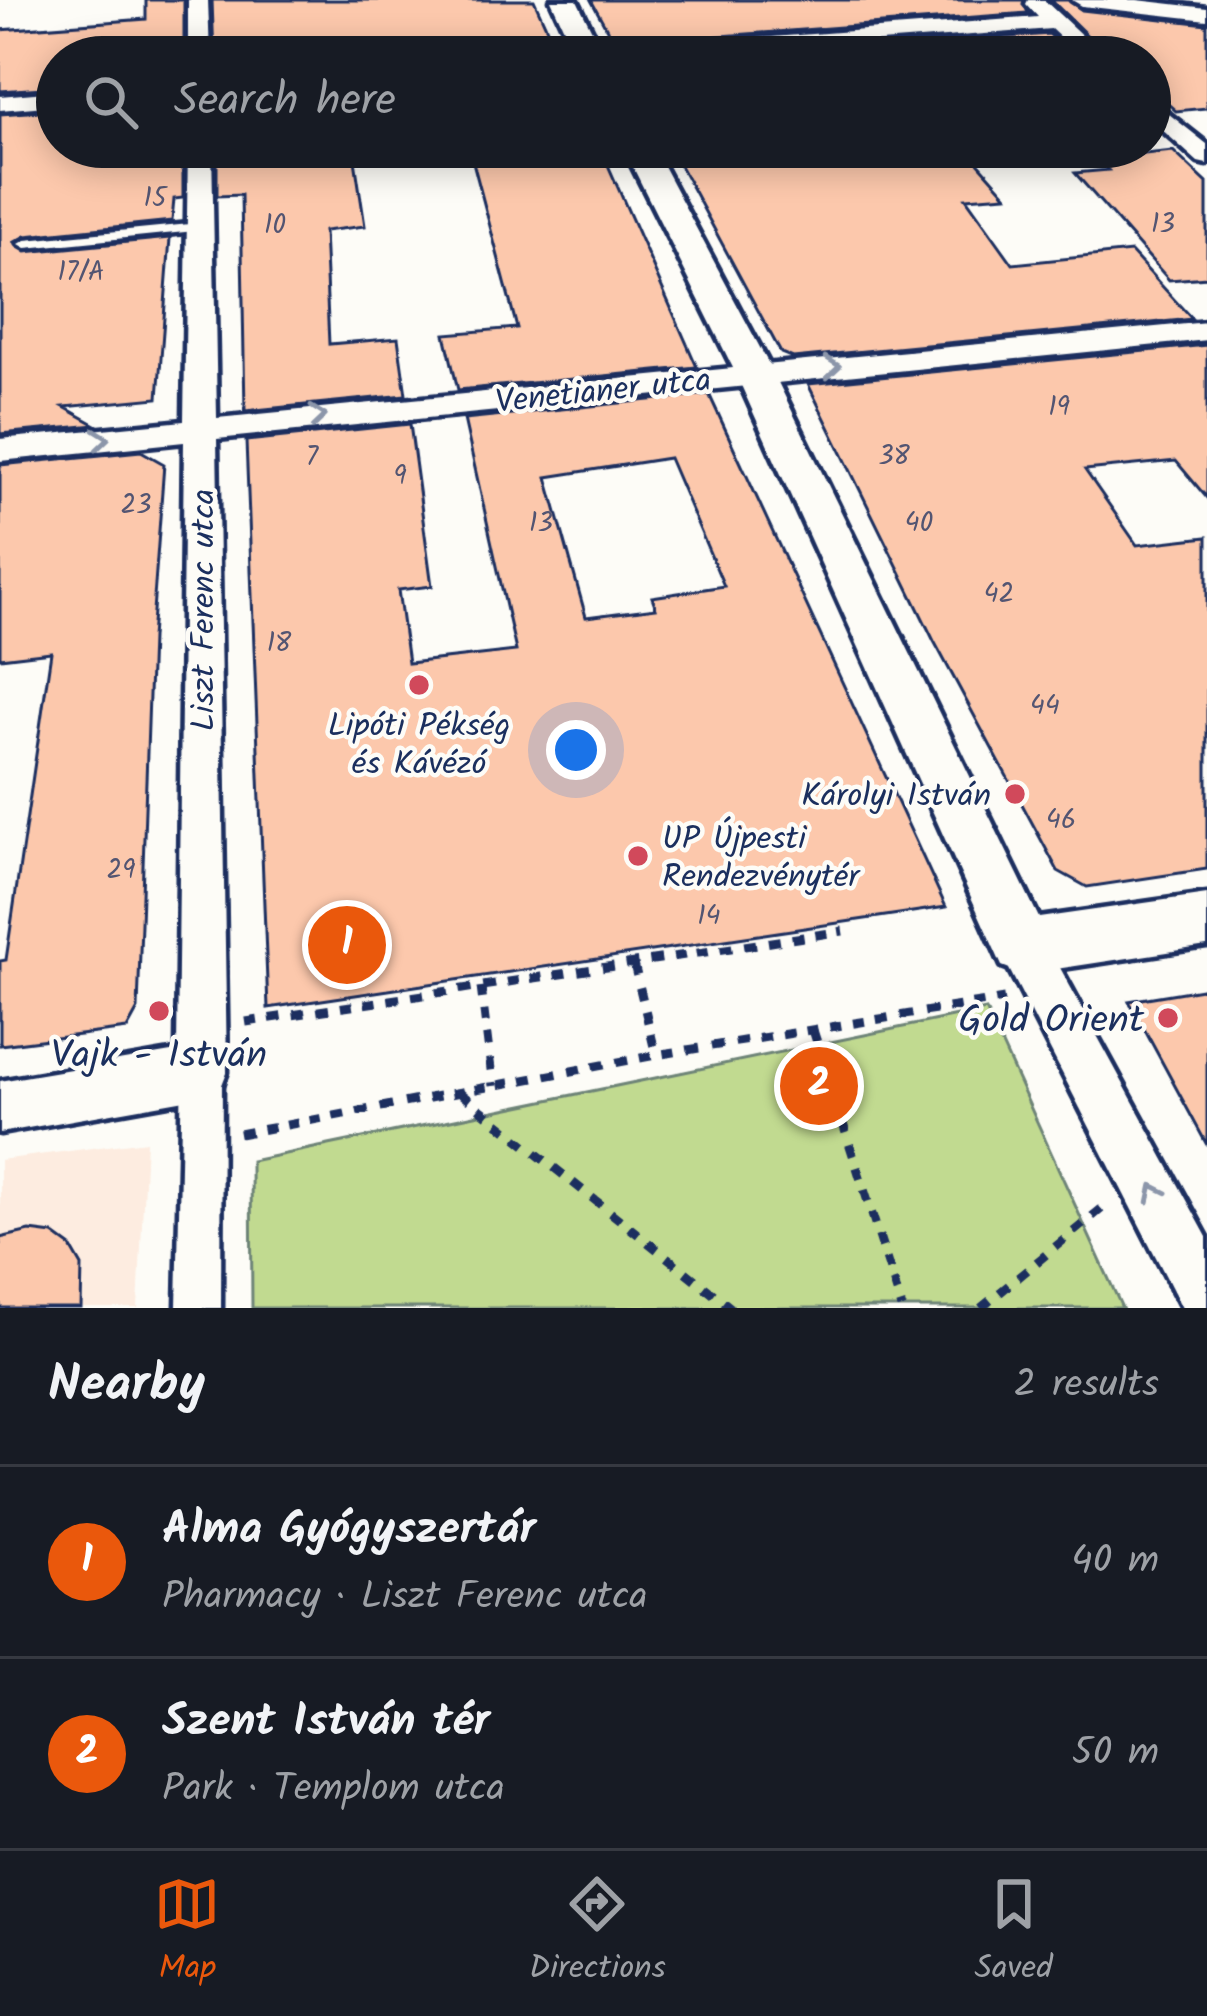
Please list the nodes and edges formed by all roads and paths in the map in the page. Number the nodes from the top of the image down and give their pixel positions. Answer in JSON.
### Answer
{"nodes":[{"id":1,"x":198,"y":0,"type":"edge"},
{"id":2,"x":564,"y":0,"type":"edge"},
{"id":3,"x":1033,"y":0,"type":"edge"},
{"id":4,"x":1082,"y":0,"type":"edge"},
{"id":5,"x":1207,"y":14,"type":"edge"},
{"id":6,"x":1054,"y":22,"type":"junction"},
{"id":7,"x":199,"y":36,"type":"edge"},
{"id":8,"x":584,"y":36,"type":"edge"},
{"id":9,"x":870,"y":36,"type":"edge"},
{"id":10,"x":1070,"y":36,"type":"edge"},
{"id":11,"x":36,"y":100,"type":"edge"},
{"id":12,"x":0,"y":103,"type":"edge"},
{"id":13,"x":1171,"y":125,"type":"edge"},
{"id":14,"x":1207,"y":157,"type":"edge"},
{"id":15,"x":200,"y":168,"type":"edge"},
{"id":16,"x":649,"y":168,"type":"edge"},
{"id":17,"x":200,"y":227,"type":"junction"},
{"id":18,"x":26,"y":244,"type":"dead end"},
{"id":19,"x":1207,"y":331,"type":"edge"},
{"id":20,"x":755,"y":374,"type":"junction"},
{"id":21,"x":202,"y":428,"type":"junction"},
{"id":22,"x":0,"y":450,"type":"edge"},
{"id":23,"x":1207,"y":920,"type":"edge"},
{"id":24,"x":843,"y":931,"type":"dead end"},
{"id":25,"x":1023,"y":947,"type":"junction"},
{"id":26,"x":634,"y":964,"type":"junction"},
{"id":27,"x":481,"y":987,"type":"junction"},
{"id":28,"x":1062,"y":1018,"type":"junction"},
{"id":29,"x":813,"y":1030,"type":"junction"},
{"id":30,"x":202,"y":1050,"type":"junction"},
{"id":31,"x":656,"y":1055,"type":"junction"},
{"id":32,"x":493,"y":1086,"type":"junction"},
{"id":33,"x":458,"y":1093,"type":"junction"},
{"id":34,"x":0,"y":1107,"type":"edge"},
{"id":35,"x":202,"y":1141,"type":"junction"},
{"id":36,"x":1145,"y":1172,"type":"junction"},
{"id":37,"x":1207,"y":1297,"type":"edge"},
{"id":38,"x":199,"y":1308,"type":"edge"},
{"id":39,"x":731,"y":1308,"type":"edge"},
{"id":40,"x":902,"y":1308,"type":"edge"},
{"id":41,"x":981,"y":1308,"type":"edge"}],
"edges":[{"from":1,"to":7,"type":"street"},
{"from":2,"to":8,"type":"street"},
{"from":3,"to":6,"type":"street"},
{"from":4,"to":5,"type":"street"},
{"from":6,"to":9,"type":"street"},
{"from":6,"to":10,"type":"street"},
{"from":11,"to":12,"type":"street"},
{"from":13,"to":14,"type":"street"},
{"from":15,"to":17,"type":"street","name":"Liszt Ferenc utca"},
{"from":16,"to":20,"type":"street"},
{"from":17,"to":18,"type":"lane"},
{"from":17,"to":21,"type":"street","name":"Liszt Ferenc utca"},
{"from":20,"to":19,"type":"street","name":"Venetianer utca","one_way":true},
{"from":21,"to":20,"type":"street","name":"Venetianer utca","one_way":true},
{"from":20,"to":25,"type":"street"},
{"from":22,"to":21,"type":"street","name":"Venetianer utca","one_way":true},
{"from":21,"to":30,"type":"street","name":"Liszt Ferenc utca"},
{"from":23,"to":25,"type":"street"},
{"from":24,"to":26,"type":"path"},
{"from":25,"to":28,"type":"street"},
{"from":26,"to":27,"type":"path"},
{"from":26,"to":31,"type":"path"},
{"from":27,"to":30,"type":"path"},
{"from":27,"to":32,"type":"path"},
{"from":28,"to":29,"type":"path"},
{"from":28,"to":36,"type":"street"},
{"from":29,"to":31,"type":"path"},
{"from":29,"to":40,"type":"path"},
{"from":30,"to":34,"type":"street"},
{"from":30,"to":35,"type":"street"},
{"from":31,"to":32,"type":"path"},
{"from":32,"to":33,"type":"path"},
{"from":33,"to":35,"type":"path"},
{"from":33,"to":39,"type":"path"},
{"from":35,"to":38,"type":"street"},
{"from":37,"to":36,"type":"street","one_way":true},
{"from":36,"to":41,"type":"path"}]}
